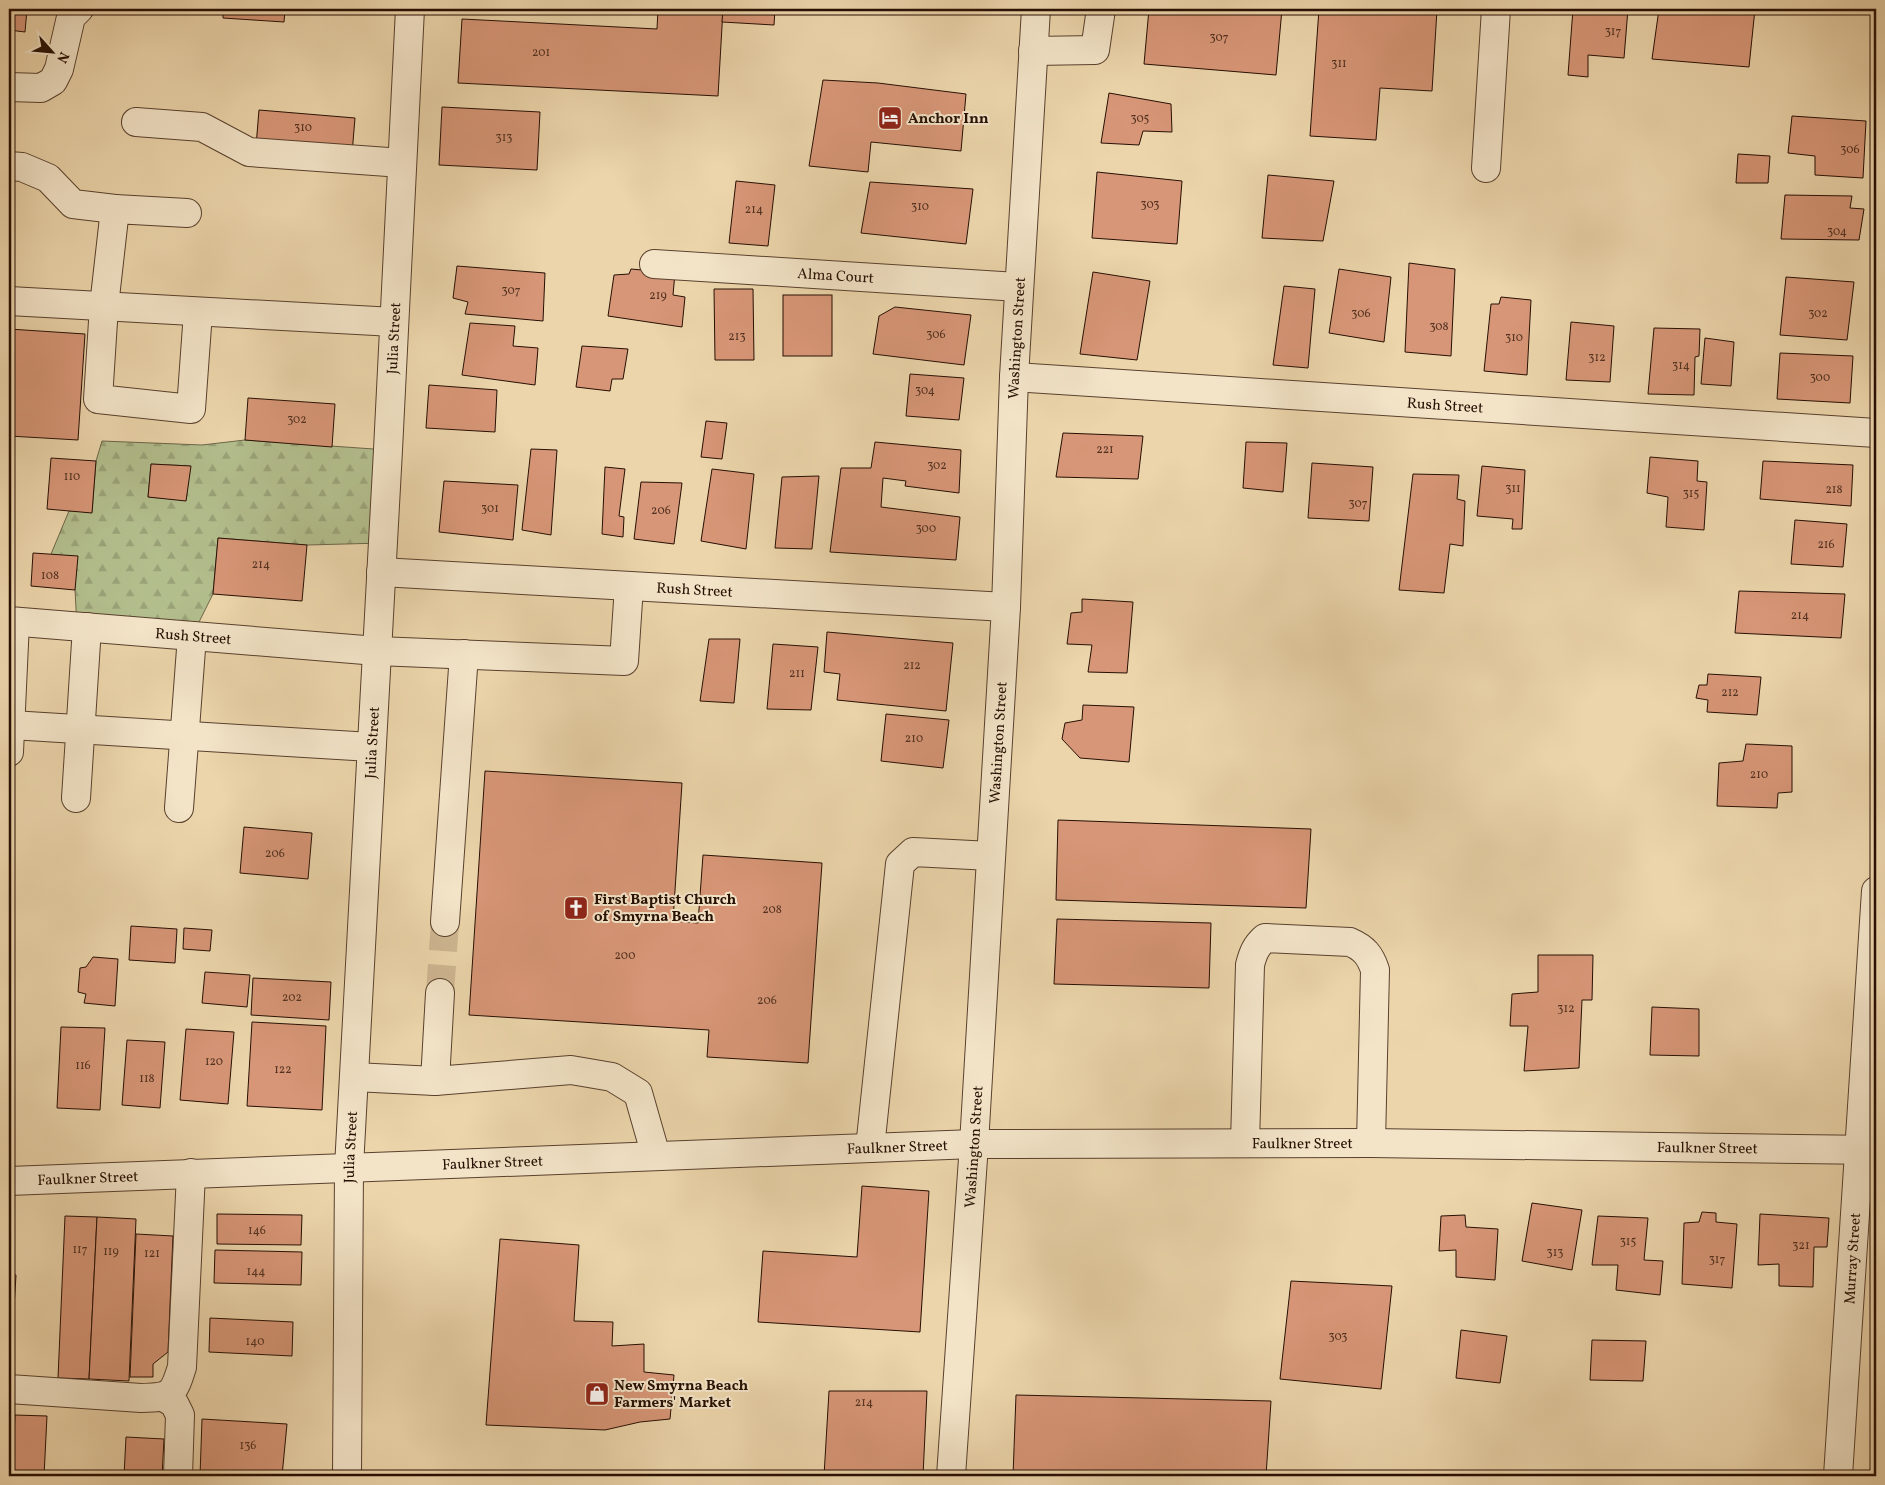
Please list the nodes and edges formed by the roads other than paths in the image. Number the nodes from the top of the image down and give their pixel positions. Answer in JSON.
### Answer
{"nodes":[{"id":1,"x":79,"y":9,"type":"edge"},
{"id":2,"x":410,"y":9,"type":"edge"},
{"id":3,"x":1036,"y":9,"type":"edge"},
{"id":4,"x":1101,"y":9,"type":"edge"},
{"id":5,"x":1496,"y":9,"type":"edge"},
{"id":6,"x":1033,"y":50,"type":"junction"},
{"id":7,"x":9,"y":88,"type":"edge"},
{"id":8,"x":136,"y":122,"type":"dead end"},
{"id":9,"x":402,"y":163,"type":"junction"},
{"id":10,"x":9,"y":166,"type":"edge"},
{"id":11,"x":1486,"y":168,"type":"dead end"},
{"id":12,"x":115,"y":209,"type":"junction"},
{"id":13,"x":187,"y":213,"type":"dead end"},
{"id":14,"x":654,"y":264,"type":"dead end"},
{"id":15,"x":1019,"y":287,"type":"junction"},
{"id":16,"x":9,"y":301,"type":"edge"},
{"id":17,"x":104,"y":306,"type":"junction"},
{"id":18,"x":198,"y":312,"type":"junction"},
{"id":19,"x":394,"y":322,"type":"junction"},
{"id":20,"x":1014,"y":377,"type":"junction"},
{"id":21,"x":1876,"y":433,"type":"edge"},
{"id":22,"x":381,"y":572,"type":"junction"},
{"id":23,"x":630,"y":586,"type":"junction"},
{"id":24,"x":1006,"y":606,"type":"junction"},
{"id":25,"x":12,"y":621,"type":"edge"},
{"id":26,"x":87,"y":627,"type":"junction"},
{"id":27,"x":192,"y":636,"type":"junction"},
{"id":28,"x":377,"y":651,"type":"junction"},
{"id":29,"x":464,"y":654,"type":"junction"},
{"id":30,"x":11,"y":725,"type":"junction"},
{"id":31,"x":80,"y":729,"type":"junction"},
{"id":32,"x":185,"y":735,"type":"junction"},
{"id":33,"x":371,"y":747,"type":"junction"},
{"id":34,"x":9,"y":752,"type":"edge"},
{"id":35,"x":76,"y":798,"type":"dead end"},
{"id":36,"x":179,"y":808,"type":"dead end"},
{"id":37,"x":991,"y":856,"type":"junction"},
{"id":38,"x":1876,"y":891,"type":"edge"},
{"id":39,"x":445,"y":922,"type":"tunnel mouth"},
{"id":40,"x":440,"y":993,"type":"tunnel mouth"},
{"id":41,"x":354,"y":1077,"type":"junction"},
{"id":42,"x":435,"y":1081,"type":"junction"},
{"id":43,"x":1245,"y":1143,"type":"junction"},
{"id":44,"x":1371,"y":1143,"type":"junction"},
{"id":45,"x":974,"y":1144,"type":"junction"},
{"id":46,"x":870,"y":1148,"type":"junction"},
{"id":47,"x":1868,"y":1150,"type":"edge"},
{"id":48,"x":656,"y":1156,"type":"junction"},
{"id":49,"x":348,"y":1167,"type":"junction"},
{"id":50,"x":191,"y":1173,"type":"junction"},
{"id":51,"x":9,"y":1181,"type":"edge"},
{"id":52,"x":9,"y":1389,"type":"edge"},
{"id":53,"x":163,"y":1397,"type":"junction"},
{"id":54,"x":178,"y":1476,"type":"edge"},
{"id":55,"x":347,"y":1476,"type":"edge"},
{"id":56,"x":951,"y":1476,"type":"edge"},
{"id":57,"x":1838,"y":1476,"type":"edge"}],
"edges":[{"from":1,"to":7,"type":"street"},
{"from":2,"to":9,"type":"street","name":"Julia Street"},
{"from":3,"to":6,"type":"street","name":"Washington Street"},
{"from":4,"to":6,"type":"street"},
{"from":5,"to":11,"type":"street"},
{"from":6,"to":15,"type":"street","name":"Washington Street"},
{"from":8,"to":9,"type":"street"},
{"from":9,"to":19,"type":"street","name":"Julia Street"},
{"from":10,"to":12,"type":"street"},
{"from":12,"to":13,"type":"street"},
{"from":12,"to":17,"type":"street"},
{"from":14,"to":15,"type":"street","name":"Alma Court"},
{"from":15,"to":20,"type":"street","name":"Washington Street"},
{"from":16,"to":17,"type":"street"},
{"from":17,"to":18,"type":"street"},
{"from":17,"to":18,"type":"street"},
{"from":18,"to":19,"type":"street"},
{"from":19,"to":22,"type":"street","name":"Julia Street"},
{"from":20,"to":21,"type":"street","name":"Rush Street"},
{"from":20,"to":24,"type":"street","name":"Washington Street"},
{"from":22,"to":23,"type":"street","name":"Rush Street"},
{"from":22,"to":28,"type":"street","name":"Julia Street"},
{"from":23,"to":24,"type":"street","name":"Rush Street"},
{"from":23,"to":29,"type":"street","name":"Rush Street"},
{"from":24,"to":37,"type":"street","name":"Washington Street"},
{"from":25,"to":26,"type":"street","name":"Rush Street"},
{"from":25,"to":30,"type":"street"},
{"from":26,"to":27,"type":"street","name":"Rush Street"},
{"from":26,"to":31,"type":"street"},
{"from":27,"to":28,"type":"street","name":"Rush Street"},
{"from":27,"to":32,"type":"street"},
{"from":28,"to":29,"type":"street","name":"Rush Street"},
{"from":28,"to":33,"type":"street","name":"Julia Street"},
{"from":29,"to":39,"type":"street"},
{"from":30,"to":31,"type":"street"},
{"from":30,"to":34,"type":"street"},
{"from":31,"to":32,"type":"street"},
{"from":31,"to":35,"type":"street"},
{"from":32,"to":33,"type":"street"},
{"from":32,"to":36,"type":"street"},
{"from":33,"to":41,"type":"street","name":"Julia Street"},
{"from":37,"to":45,"type":"street","name":"Washington Street"},
{"from":37,"to":46,"type":"street"},
{"from":38,"to":47,"type":"street","name":"Murray Street"},
{"from":40,"to":42,"type":"street"},
{"from":41,"to":42,"type":"street"},
{"from":41,"to":49,"type":"street","name":"Julia Street"},
{"from":42,"to":48,"type":"street"},
{"from":43,"to":44,"type":"street","name":"Faulkner Street"},
{"from":43,"to":44,"type":"street"},
{"from":43,"to":45,"type":"street","name":"Faulkner Street"},
{"from":44,"to":47,"type":"street","name":"Faulkner Street"},
{"from":45,"to":46,"type":"street","name":"Faulkner Street"},
{"from":45,"to":56,"type":"street","name":"Washington Street"},
{"from":46,"to":48,"type":"street","name":"Faulkner Street"},
{"from":47,"to":57,"type":"street","name":"Murray Street"},
{"from":48,"to":49,"type":"street","name":"Faulkner Street"},
{"from":49,"to":50,"type":"street","name":"Faulkner Street"},
{"from":49,"to":55,"type":"street","name":"Julia Street"},
{"from":50,"to":51,"type":"street","name":"Faulkner Street"},
{"from":50,"to":53,"type":"street"},
{"from":52,"to":53,"type":"street"},
{"from":53,"to":54,"type":"street"}]}
